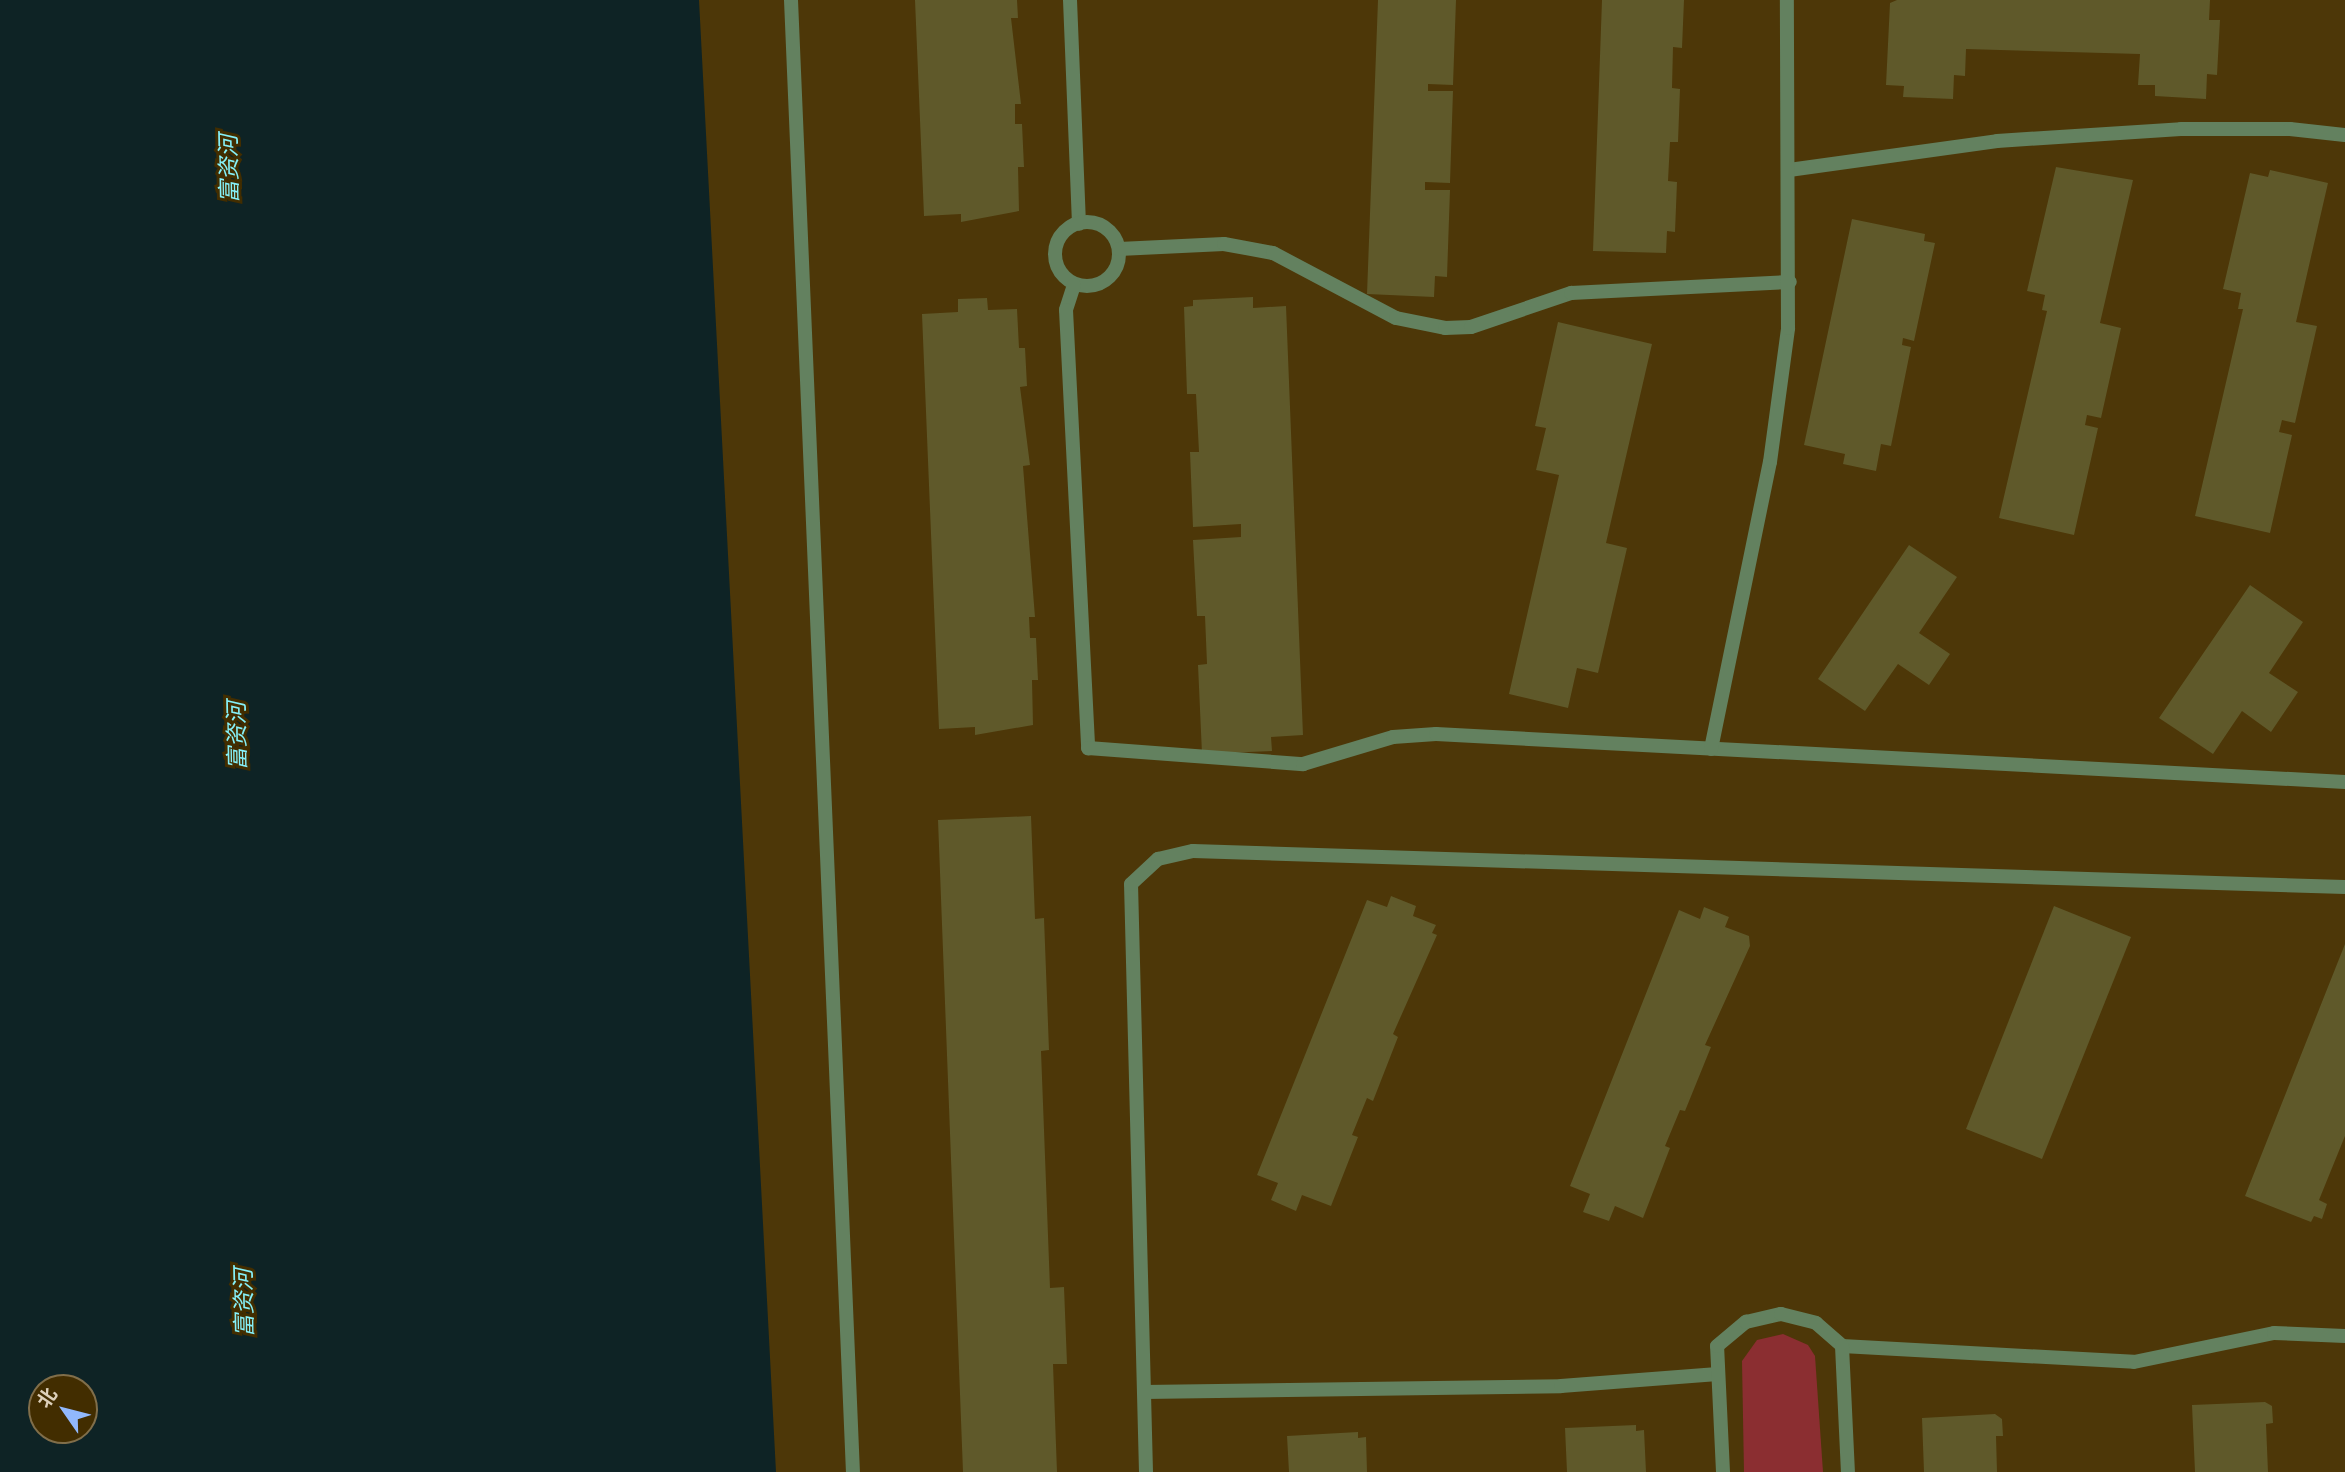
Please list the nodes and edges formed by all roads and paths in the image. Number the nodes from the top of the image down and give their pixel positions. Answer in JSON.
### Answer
{"nodes":[{"id":1,"x":792,"y":0,"type":"edge"},
{"id":2,"x":1070,"y":0,"type":"edge"},
{"id":3,"x":1787,"y":0,"type":"edge"},
{"id":4,"x":2345,"y":135,"type":"edge"},
{"id":5,"x":1789,"y":170,"type":"junction"},
{"id":6,"x":1079,"y":224,"type":"junction"},
{"id":7,"x":1119,"y":249,"type":"junction"},
{"id":8,"x":1790,"y":282,"type":"junction"},
{"id":9,"x":1074,"y":285,"type":"junction"},
{"id":10,"x":1711,"y":749,"type":"junction"},
{"id":11,"x":2345,"y":782,"type":"edge"},
{"id":12,"x":2345,"y":887,"type":"edge"},
{"id":13,"x":2345,"y":1336,"type":"edge"},
{"id":14,"x":1842,"y":1346,"type":"junction"},
{"id":15,"x":1718,"y":1374,"type":"junction"},
{"id":16,"x":1144,"y":1392,"type":"junction"},
{"id":17,"x":853,"y":1472,"type":"edge"},
{"id":18,"x":1146,"y":1472,"type":"edge"},
{"id":19,"x":1723,"y":1472,"type":"edge"},
{"id":20,"x":1848,"y":1472,"type":"edge"}],
"edges":[{"from":1,"to":17,"type":"street"},
{"from":2,"to":6,"type":"street"},
{"from":3,"to":5,"type":"street"},
{"from":4,"to":5,"type":"street"},
{"from":5,"to":8,"type":"street"},
{"from":6,"to":7,"type":"street"},
{"from":6,"to":9,"type":"street"},
{"from":7,"to":8,"type":"street"},
{"from":7,"to":9,"type":"street"},
{"from":8,"to":10,"type":"street"},
{"from":9,"to":10,"type":"street"},
{"from":10,"to":11,"type":"street"},
{"from":12,"to":16,"type":"street"},
{"from":13,"to":14,"type":"street"},
{"from":14,"to":15,"type":"street"},
{"from":14,"to":20,"type":"street"},
{"from":15,"to":16,"type":"street"},
{"from":15,"to":19,"type":"street"},
{"from":16,"to":18,"type":"street"}]}
